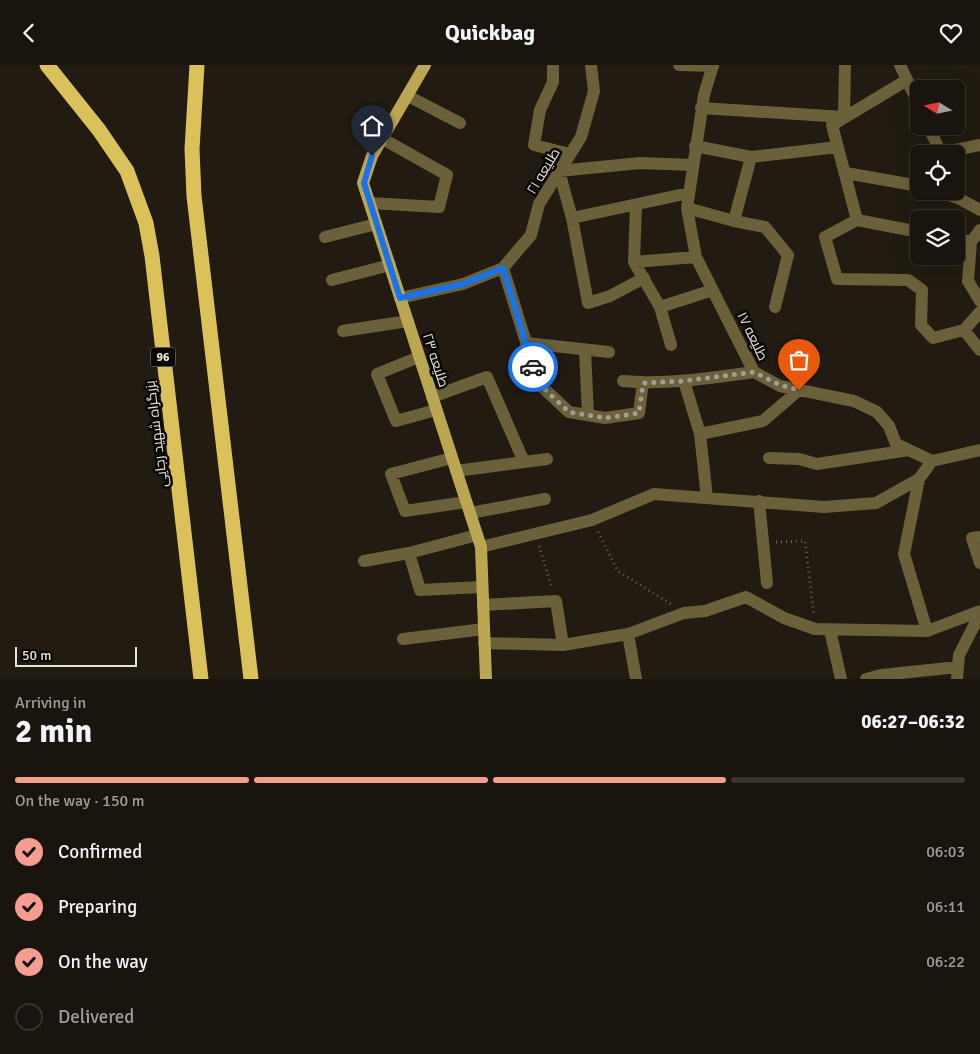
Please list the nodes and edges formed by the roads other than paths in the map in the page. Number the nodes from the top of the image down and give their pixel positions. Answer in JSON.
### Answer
{"nodes":[{"id":1,"x":47,"y":65,"type":"edge"},
{"id":2,"x":197,"y":65,"type":"edge"},
{"id":3,"x":425,"y":65,"type":"edge"},
{"id":4,"x":553,"y":65,"type":"edge"},
{"id":5,"x":591,"y":65,"type":"edge"},
{"id":6,"x":679,"y":65,"type":"edge"},
{"id":7,"x":713,"y":65,"type":"edge"},
{"id":8,"x":845,"y":65,"type":"edge"},
{"id":9,"x":900,"y":65,"type":"edge"},
{"id":10,"x":907,"y":79,"type":"junction"},
{"id":11,"x":910,"y":86,"type":"edge"},
{"id":12,"x":408,"y":96,"type":"junction"},
{"id":13,"x":701,"y":109,"type":"junction"},
{"id":14,"x":844,"y":117,"type":"junction"},
{"id":15,"x":460,"y":123,"type":"dead end"},
{"id":16,"x":382,"y":139,"type":"junction"},
{"id":17,"x":980,"y":145,"type":"edge"},
{"id":18,"x":695,"y":146,"type":"junction"},
{"id":19,"x":838,"y":147,"type":"junction"},
{"id":20,"x":965,"y":148,"type":"edge"},
{"id":21,"x":570,"y":154,"type":"junction"},
{"id":22,"x":751,"y":157,"type":"junction"},
{"id":23,"x":692,"y":165,"type":"junction"},
{"id":24,"x":559,"y":171,"type":"junction"},
{"id":25,"x":846,"y":173,"type":"junction"},
{"id":26,"x":910,"y":184,"type":"edge"},
{"id":27,"x":689,"y":193,"type":"junction"},
{"id":28,"x":962,"y":200,"type":"edge"},
{"id":29,"x":370,"y":203,"type":"junction"},
{"id":30,"x":636,"y":205,"type":"junction"},
{"id":31,"x":687,"y":208,"type":"junction"},
{"id":32,"x":980,"y":210,"type":"edge"},
{"id":33,"x":572,"y":218,"type":"junction"},
{"id":34,"x":857,"y":220,"type":"junction"},
{"id":35,"x":734,"y":221,"type":"junction"},
{"id":36,"x":376,"y":223,"type":"junction"},
{"id":37,"x":910,"y":230,"type":"edge"},
{"id":38,"x":980,"y":230,"type":"edge"},
{"id":39,"x":325,"y":237,"type":"dead end"},
{"id":40,"x":965,"y":241,"type":"edge"},
{"id":41,"x":971,"y":242,"type":"junction"},
{"id":42,"x":696,"y":257,"type":"junction"},
{"id":43,"x":634,"y":262,"type":"junction"},
{"id":44,"x":390,"y":265,"type":"junction"},
{"id":45,"x":503,"y":268,"type":"junction"},
{"id":46,"x":644,"y":278,"type":"junction"},
{"id":47,"x":332,"y":281,"type":"dead end"},
{"id":48,"x":713,"y":290,"type":"junction"},
{"id":49,"x":400,"y":298,"type":"junction"},
{"id":50,"x":980,"y":301,"type":"edge"},
{"id":51,"x":660,"y":307,"type":"junction"},
{"id":52,"x":775,"y":307,"type":"dead end"},
{"id":53,"x":980,"y":312,"type":"edge"},
{"id":54,"x":408,"y":321,"type":"junction"},
{"id":55,"x":964,"y":330,"type":"junction"},
{"id":56,"x":343,"y":331,"type":"dead end"},
{"id":57,"x":526,"y":343,"type":"junction"},
{"id":58,"x":671,"y":345,"type":"dead end"},
{"id":59,"x":585,"y":350,"type":"junction"},
{"id":60,"x":980,"y":350,"type":"edge"},
{"id":61,"x":609,"y":352,"type":"dead end"},
{"id":62,"x":420,"y":357,"type":"junction"},
{"id":63,"x":754,"y":372,"type":"junction"},
{"id":64,"x":623,"y":381,"type":"dead end"},
{"id":65,"x":684,"y":381,"type":"junction"},
{"id":66,"x":643,"y":383,"type":"junction"},
{"id":67,"x":799,"y":390,"type":"junction"},
{"id":68,"x":434,"y":403,"type":"junction"},
{"id":69,"x":588,"y":415,"type":"junction"},
{"id":70,"x":700,"y":434,"type":"junction"},
{"id":71,"x":909,"y":450,"type":"junction"},
{"id":72,"x":980,"y":450,"type":"edge"},
{"id":73,"x":452,"y":458,"type":"junction"},
{"id":74,"x":769,"y":458,"type":"dead end"},
{"id":75,"x":547,"y":459,"type":"dead end"},
{"id":76,"x":932,"y":461,"type":"junction"},
{"id":77,"x":524,"y":462,"type":"junction"},
{"id":78,"x":456,"y":471,"type":"junction"},
{"id":79,"x":920,"y":479,"type":"junction"},
{"id":80,"x":707,"y":498,"type":"junction"},
{"id":81,"x":545,"y":499,"type":"dead end"},
{"id":82,"x":758,"y":501,"type":"junction"},
{"id":83,"x":468,"y":507,"type":"junction"},
{"id":84,"x":980,"y":537,"type":"edge"},
{"id":85,"x":479,"y":541,"type":"junction"},
{"id":86,"x":410,"y":553,"type":"junction"},
{"id":87,"x":364,"y":561,"type":"dead end"},
{"id":88,"x":980,"y":563,"type":"edge"},
{"id":89,"x":768,"y":583,"type":"dead end"},
{"id":90,"x":482,"y":587,"type":"junction"},
{"id":91,"x":483,"y":605,"type":"junction"},
{"id":92,"x":980,"y":613,"type":"edge"},
{"id":93,"x":484,"y":629,"type":"junction"},
{"id":94,"x":830,"y":630,"type":"junction"},
{"id":95,"x":927,"y":631,"type":"junction"},
{"id":96,"x":628,"y":634,"type":"junction"},
{"id":97,"x":403,"y":639,"type":"dead end"},
{"id":98,"x":484,"y":643,"type":"junction"},
{"id":99,"x":563,"y":645,"type":"junction"},
{"id":100,"x":957,"y":673,"type":"edge"},
{"id":101,"x":202,"y":679,"type":"edge"},
{"id":102,"x":251,"y":679,"type":"edge"},
{"id":103,"x":486,"y":679,"type":"edge"},
{"id":104,"x":636,"y":679,"type":"edge"},
{"id":105,"x":841,"y":679,"type":"edge"},
{"id":106,"x":866,"y":679,"type":"edge"}],
"edges":[{"from":1,"to":101,"type":"highway","name":"بزرگراه شهید رجایی","number":"96"},
{"from":2,"to":102,"type":"highway"},
{"from":3,"to":12,"type":"main road","name":"طلیعه ۲۳"},
{"from":4,"to":21,"type":"street"},
{"from":5,"to":21,"type":"street","name":"طلیعه ۲۱"},
{"from":6,"to":7,"type":"street"},
{"from":7,"to":13,"type":"street","name":"طلیعه ۱۷"},
{"from":8,"to":14,"type":"street"},
{"from":9,"to":10,"type":"street"},
{"from":10,"to":11,"type":"street"},
{"from":10,"to":14,"type":"street"},
{"from":12,"to":15,"type":"street"},
{"from":12,"to":16,"type":"main road","name":"طلیعه ۲۳"},
{"from":13,"to":14,"type":"street"},
{"from":13,"to":18,"type":"street","name":"طلیعه ۱۷"},
{"from":14,"to":19,"type":"street"},
{"from":16,"to":29,"type":"main road","name":"طلیعه ۲۳"},
{"from":16,"to":29,"type":"street"},
{"from":17,"to":20,"type":"street"},
{"from":18,"to":22,"type":"street"},
{"from":18,"to":23,"type":"street","name":"طلیعه ۱۷"},
{"from":19,"to":22,"type":"street"},
{"from":19,"to":25,"type":"street"},
{"from":21,"to":24,"type":"street","name":"طلیعه ۲۱"},
{"from":22,"to":35,"type":"street"},
{"from":23,"to":24,"type":"street"},
{"from":23,"to":27,"type":"street","name":"طلیعه ۱۷"},
{"from":24,"to":33,"type":"street"},
{"from":24,"to":45,"type":"street","name":"طلیعه ۲۱"},
{"from":25,"to":26,"type":"street"},
{"from":25,"to":34,"type":"street"},
{"from":27,"to":30,"type":"street"},
{"from":27,"to":31,"type":"street","name":"طلیعه ۱۷"},
{"from":28,"to":32,"type":"street"},
{"from":29,"to":36,"type":"main road","name":"طلیعه ۲۳"},
{"from":30,"to":33,"type":"street"},
{"from":30,"to":43,"type":"street"},
{"from":31,"to":35,"type":"street"},
{"from":31,"to":42,"type":"street","name":"طلیعه ۱۷"},
{"from":33,"to":46,"type":"street"},
{"from":34,"to":37,"type":"street"},
{"from":34,"to":55,"type":"street"},
{"from":35,"to":52,"type":"street"},
{"from":36,"to":39,"type":"street"},
{"from":36,"to":44,"type":"main road","name":"طلیعه ۲۳"},
{"from":38,"to":41,"type":"street"},
{"from":40,"to":41,"type":"street"},
{"from":41,"to":50,"type":"street"},
{"from":42,"to":43,"type":"street"},
{"from":42,"to":48,"type":"street","name":"طلیعه ۱۷"},
{"from":43,"to":46,"type":"street"},
{"from":44,"to":47,"type":"street"},
{"from":44,"to":49,"type":"main road","name":"طلیعه ۲۳"},
{"from":45,"to":49,"type":"street","name":"طلیعه ۲۱"},
{"from":45,"to":57,"type":"street"},
{"from":46,"to":51,"type":"street"},
{"from":48,"to":51,"type":"street"},
{"from":48,"to":63,"type":"street","name":"طلیعه ۱۷"},
{"from":49,"to":54,"type":"main road","name":"طلیعه ۲۳"},
{"from":51,"to":58,"type":"street"},
{"from":53,"to":55,"type":"street"},
{"from":54,"to":56,"type":"street"},
{"from":54,"to":62,"type":"main road","name":"طلیعه ۲۳"},
{"from":55,"to":60,"type":"street"},
{"from":57,"to":59,"type":"street"},
{"from":57,"to":69,"type":"street"},
{"from":59,"to":61,"type":"street"},
{"from":59,"to":69,"type":"street"},
{"from":62,"to":68,"type":"main road","name":"طلیعه ۲۳"},
{"from":62,"to":68,"type":"street"},
{"from":63,"to":65,"type":"street"},
{"from":63,"to":67,"type":"street","name":"طلیعه ۱۷"},
{"from":64,"to":66,"type":"street"},
{"from":65,"to":66,"type":"street"},
{"from":65,"to":70,"type":"street"},
{"from":66,"to":69,"type":"street"},
{"from":67,"to":70,"type":"street"},
{"from":67,"to":71,"type":"street","name":"طلیعه ۱۷"},
{"from":68,"to":73,"type":"main road","name":"طلیعه ۲۳"},
{"from":68,"to":77,"type":"street"},
{"from":70,"to":80,"type":"street"},
{"from":71,"to":74,"type":"street"},
{"from":71,"to":76,"type":"street","name":"طلیعه ۱۷"},
{"from":72,"to":76,"type":"street"},
{"from":73,"to":78,"type":"main road","name":"طلیعه ۲۳"},
{"from":73,"to":83,"type":"street"},
{"from":75,"to":77,"type":"street"},
{"from":76,"to":79,"type":"street"},
{"from":77,"to":78,"type":"street"},
{"from":78,"to":83,"type":"main road","name":"طلیعه ۲۳"},
{"from":79,"to":82,"type":"street"},
{"from":79,"to":95,"type":"street"},
{"from":80,"to":82,"type":"street"},
{"from":80,"to":85,"type":"street"},
{"from":81,"to":83,"type":"street"},
{"from":82,"to":89,"type":"street"},
{"from":83,"to":85,"type":"main road","name":"طلیعه ۲۳"},
{"from":84,"to":88,"type":"street"},
{"from":85,"to":86,"type":"street"},
{"from":85,"to":90,"type":"main road","name":"طلیعه ۲۳"},
{"from":86,"to":87,"type":"street"},
{"from":86,"to":90,"type":"street"},
{"from":90,"to":91,"type":"main road","name":"طلیعه ۲۳"},
{"from":91,"to":93,"type":"main road","name":"طلیعه ۲۳"},
{"from":91,"to":99,"type":"street"},
{"from":92,"to":95,"type":"street"},
{"from":92,"to":100,"type":"street"},
{"from":93,"to":97,"type":"street"},
{"from":93,"to":98,"type":"main road","name":"طلیعه ۲۳"},
{"from":94,"to":95,"type":"street"},
{"from":94,"to":96,"type":"street"},
{"from":94,"to":105,"type":"street"},
{"from":96,"to":99,"type":"street"},
{"from":96,"to":104,"type":"street"},
{"from":98,"to":99,"type":"street"},
{"from":98,"to":103,"type":"main road","name":"طلیعه ۲۳"},
{"from":100,"to":106,"type":"street"}]}
